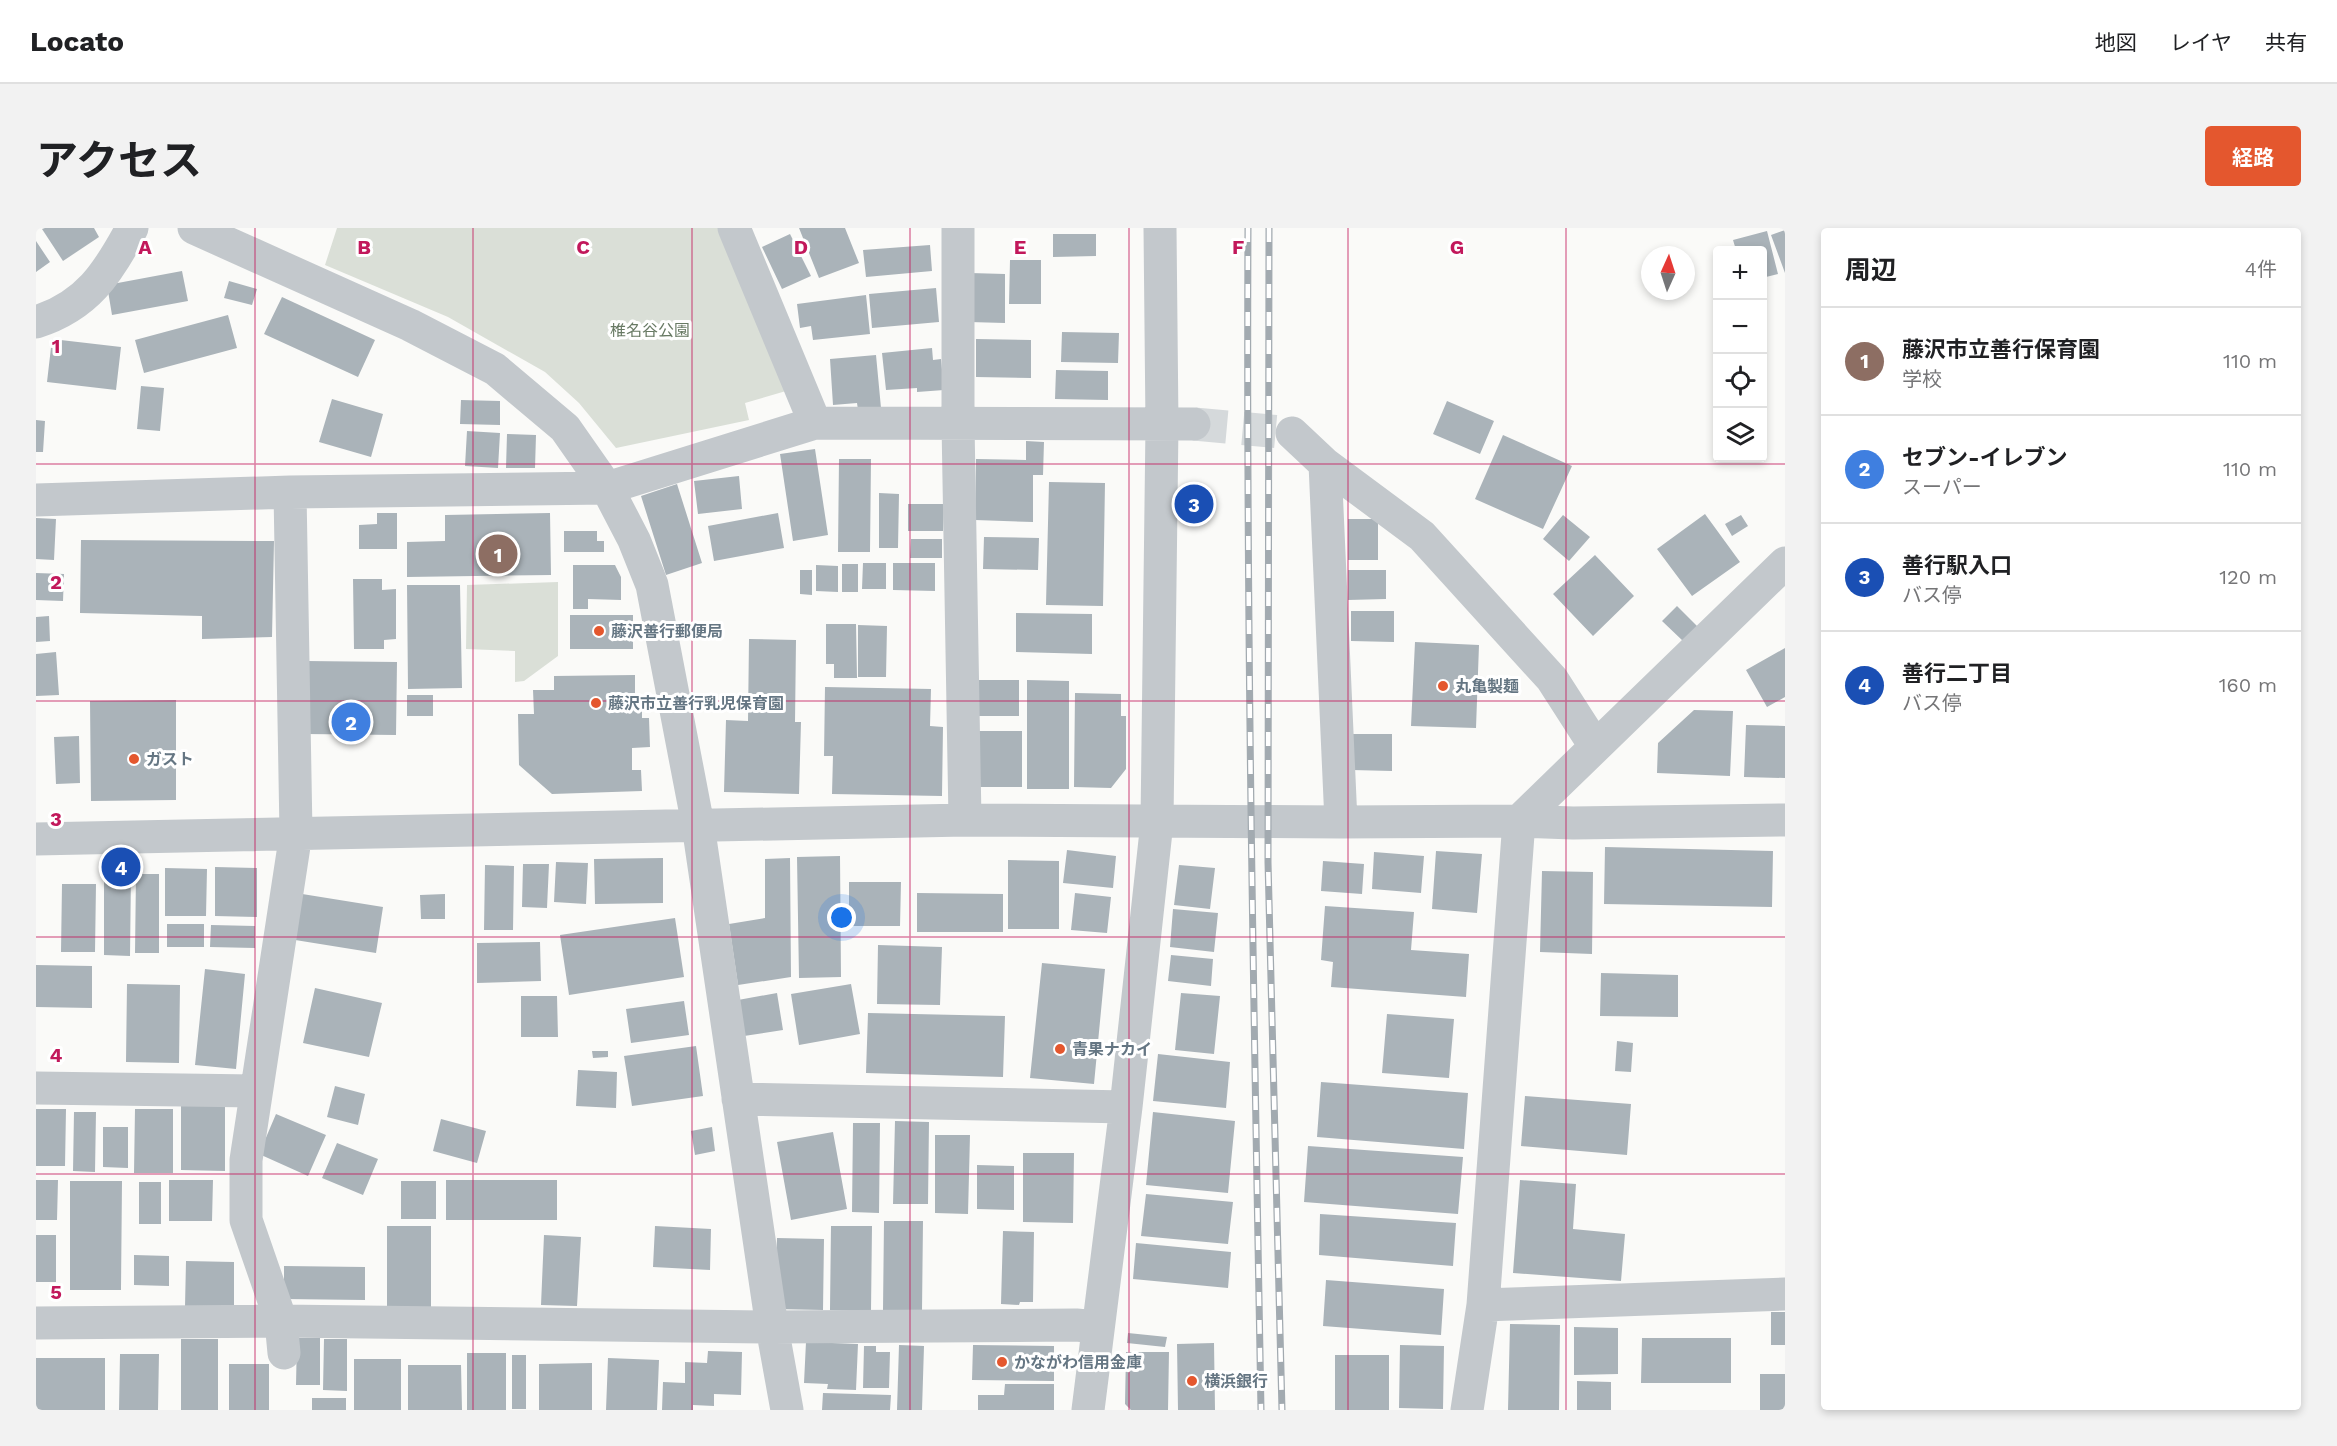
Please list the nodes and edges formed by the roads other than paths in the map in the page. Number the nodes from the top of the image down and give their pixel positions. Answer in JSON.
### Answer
{"nodes":[{"id":1,"x":132,"y":228,"type":"edge"},
{"id":2,"x":194,"y":228,"type":"edge"},
{"id":3,"x":734,"y":228,"type":"edge"},
{"id":4,"x":958,"y":228,"type":"edge"},
{"id":5,"x":1160,"y":228,"type":"edge"},
{"id":6,"x":36,"y":322,"type":"edge"},
{"id":7,"x":815,"y":423,"type":"junction"},
{"id":8,"x":958,"y":424,"type":"junction"},
{"id":9,"x":1162,"y":424,"type":"junction"},
{"id":10,"x":1194,"y":424,"type":"tunnel mouth"},
{"id":11,"x":1292,"y":433,"type":"tunnel mouth"},
{"id":12,"x":1325,"y":464,"type":"junction"},
{"id":13,"x":607,"y":488,"type":"junction"},
{"id":14,"x":290,"y":492,"type":"junction"},
{"id":15,"x":36,"y":500,"type":"edge"},
{"id":16,"x":1785,"y":563,"type":"edge"},
{"id":17,"x":1595,"y":746,"type":"junction"},
{"id":18,"x":965,"y":820,"type":"junction"},
{"id":19,"x":1519,"y":820,"type":"junction"},
{"id":20,"x":1785,"y":820,"type":"edge"},
{"id":21,"x":1157,"y":822,"type":"junction"},
{"id":22,"x":1341,"y":822,"type":"junction"},
{"id":23,"x":698,"y":825,"type":"junction"},
{"id":24,"x":296,"y":833,"type":"junction"},
{"id":25,"x":36,"y":839,"type":"edge"},
{"id":26,"x":36,"y":1088,"type":"edge"},
{"id":27,"x":256,"y":1091,"type":"junction"},
{"id":28,"x":738,"y":1099,"type":"junction"},
{"id":29,"x":1126,"y":1107,"type":"junction"},
{"id":30,"x":1785,"y":1294,"type":"edge"},
{"id":31,"x":1483,"y":1305,"type":"junction"},
{"id":32,"x":281,"y":1321,"type":"junction"},
{"id":33,"x":36,"y":1323,"type":"edge"},
{"id":34,"x":772,"y":1327,"type":"junction"},
{"id":35,"x":1098,"y":1327,"type":"junction"},
{"id":36,"x":284,"y":1353,"type":"dead end"},
{"id":37,"x":787,"y":1410,"type":"edge"},
{"id":38,"x":1088,"y":1410,"type":"edge"},
{"id":39,"x":1467,"y":1410,"type":"edge"}],
"edges":[{"from":1,"to":6,"type":"street"},
{"from":2,"to":13,"type":"street"},
{"from":3,"to":7,"type":"street"},
{"from":4,"to":8,"type":"street"},
{"from":5,"to":9,"type":"street"},
{"from":7,"to":8,"type":"street"},
{"from":7,"to":13,"type":"street"},
{"from":8,"to":9,"type":"street"},
{"from":8,"to":18,"type":"street"},
{"from":9,"to":10,"type":"street"},
{"from":9,"to":21,"type":"street"},
{"from":11,"to":12,"type":"street"},
{"from":12,"to":17,"type":"street"},
{"from":12,"to":22,"type":"street"},
{"from":13,"to":14,"type":"street"},
{"from":13,"to":23,"type":"street"},
{"from":14,"to":15,"type":"street"},
{"from":14,"to":24,"type":"street"},
{"from":16,"to":17,"type":"street"},
{"from":17,"to":19,"type":"street"},
{"from":18,"to":21,"type":"street"},
{"from":18,"to":23,"type":"street"},
{"from":19,"to":20,"type":"street"},
{"from":19,"to":22,"type":"street"},
{"from":19,"to":31,"type":"street"},
{"from":21,"to":22,"type":"street"},
{"from":21,"to":29,"type":"street"},
{"from":23,"to":24,"type":"street"},
{"from":23,"to":28,"type":"street"},
{"from":24,"to":25,"type":"street"},
{"from":24,"to":27,"type":"street"},
{"from":26,"to":27,"type":"street"},
{"from":27,"to":32,"type":"street"},
{"from":28,"to":29,"type":"street"},
{"from":28,"to":34,"type":"street"},
{"from":29,"to":35,"type":"street"},
{"from":30,"to":31,"type":"street"},
{"from":31,"to":39,"type":"street"},
{"from":32,"to":33,"type":"street"},
{"from":32,"to":34,"type":"street"},
{"from":32,"to":36,"type":"street"},
{"from":34,"to":35,"type":"street"},
{"from":34,"to":37,"type":"street"},
{"from":35,"to":38,"type":"street"}]}
